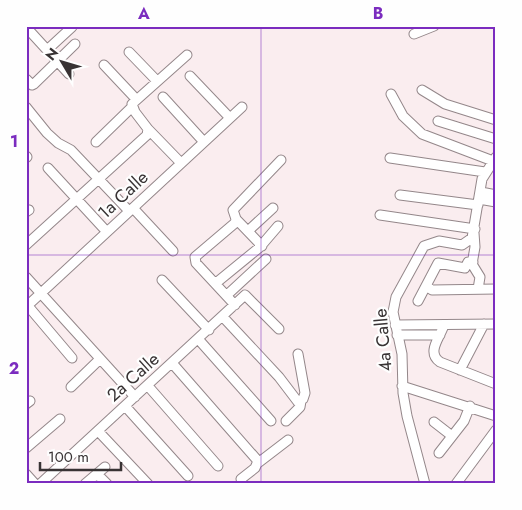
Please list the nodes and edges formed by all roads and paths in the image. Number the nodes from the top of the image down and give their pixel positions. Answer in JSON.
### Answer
{"nodes":[{"id":1,"x":434,"y":26,"type":"edge"},
{"id":2,"x":26,"y":27,"type":"edge"},
{"id":3,"x":72,"y":27,"type":"edge"},
{"id":4,"x":414,"y":34,"type":"dead end"},
{"id":5,"x":74,"y":44,"type":"dead end"},
{"id":6,"x":47,"y":50,"type":"junction"},
{"id":7,"x":129,"y":52,"type":"dead end"},
{"id":8,"x":188,"y":55,"type":"dead end"},
{"id":9,"x":57,"y":61,"type":"junction"},
{"id":10,"x":104,"y":65,"type":"dead end"},
{"id":11,"x":69,"y":74,"type":"dead end"},
{"id":12,"x":190,"y":76,"type":"dead end"},
{"id":13,"x":26,"y":80,"type":"edge"},
{"id":14,"x":157,"y":81,"type":"junction"},
{"id":15,"x":422,"y":90,"type":"dead end"},
{"id":16,"x":391,"y":94,"type":"dead end"},
{"id":17,"x":163,"y":97,"type":"dead end"},
{"id":18,"x":134,"y":103,"type":"junction"},
{"id":19,"x":26,"y":106,"type":"edge"},
{"id":20,"x":242,"y":107,"type":"dead end"},
{"id":21,"x":230,"y":118,"type":"junction"},
{"id":22,"x":496,"y":120,"type":"edge"},
{"id":23,"x":438,"y":121,"type":"dead end"},
{"id":24,"x":148,"y":129,"type":"junction"},
{"id":25,"x":496,"y":139,"type":"edge"},
{"id":26,"x":96,"y":142,"type":"dead end"},
{"id":27,"x":204,"y":142,"type":"junction"},
{"id":28,"x":390,"y":158,"type":"dead end"},
{"id":29,"x":494,"y":159,"type":"edge"},
{"id":30,"x":281,"y":160,"type":"dead end"},
{"id":31,"x":181,"y":163,"type":"junction"},
{"id":32,"x":48,"y":168,"type":"dead end"},
{"id":33,"x":485,"y":172,"type":"junction"},
{"id":34,"x":99,"y":179,"type":"junction"},
{"id":35,"x":400,"y":195,"type":"dead end"},
{"id":36,"x":494,"y":198,"type":"edge"},
{"id":37,"x":479,"y":199,"type":"junction"},
{"id":38,"x":77,"y":200,"type":"junction"},
{"id":39,"x":273,"y":208,"type":"dead end"},
{"id":40,"x":131,"y":209,"type":"junction"},
{"id":41,"x":380,"y":215,"type":"dead end"},
{"id":42,"x":236,"y":219,"type":"junction"},
{"id":43,"x":278,"y":226,"type":"dead end"},
{"id":44,"x":248,"y":230,"type":"junction"},
{"id":45,"x":107,"y":232,"type":"junction"},
{"id":46,"x":473,"y":234,"type":"junction"},
{"id":47,"x":26,"y":245,"type":"edge"},
{"id":48,"x":262,"y":246,"type":"junction"},
{"id":49,"x":173,"y":250,"type":"dead end"},
{"id":50,"x":266,"y":259,"type":"dead end"},
{"id":51,"x":470,"y":262,"type":"junction"},
{"id":52,"x":26,"y":277,"type":"edge"},
{"id":53,"x":162,"y":280,"type":"dead end"},
{"id":54,"x":216,"y":283,"type":"junction"},
{"id":55,"x":426,"y":286,"type":"junction"},
{"id":56,"x":478,"y":289,"type":"junction"},
{"id":57,"x":496,"y":289,"type":"edge"},
{"id":58,"x":41,"y":293,"type":"junction"},
{"id":59,"x":227,"y":295,"type":"junction"},
{"id":60,"x":418,"y":301,"type":"dead end"},
{"id":61,"x":236,"y":305,"type":"junction"},
{"id":62,"x":27,"y":306,"type":"edge"},
{"id":63,"x":222,"y":318,"type":"junction"},
{"id":64,"x":484,"y":324,"type":"junction"},
{"id":65,"x":496,"y":324,"type":"edge"},
{"id":66,"x":444,"y":325,"type":"junction"},
{"id":67,"x":279,"y":329,"type":"dead end"},
{"id":68,"x":209,"y":330,"type":"junction"},
{"id":69,"x":396,"y":330,"type":"junction"},
{"id":70,"x":440,"y":335,"type":"junction"},
{"id":71,"x":199,"y":340,"type":"junction"},
{"id":72,"x":298,"y":354,"type":"dead end"},
{"id":73,"x":72,"y":358,"type":"dead end"},
{"id":74,"x":100,"y":359,"type":"junction"},
{"id":75,"x":172,"y":363,"type":"junction"},
{"id":76,"x":460,"y":370,"type":"junction"},
{"id":77,"x":494,"y":380,"type":"edge"},
{"id":78,"x":148,"y":386,"type":"junction"},
{"id":79,"x":402,"y":386,"type":"junction"},
{"id":80,"x":71,"y":387,"type":"dead end"},
{"id":81,"x":135,"y":397,"type":"junction"},
{"id":82,"x":301,"y":401,"type":"junction"},
{"id":83,"x":125,"y":406,"type":"junction"},
{"id":84,"x":470,"y":406,"type":"junction"},
{"id":85,"x":496,"y":416,"type":"edge"},
{"id":86,"x":60,"y":419,"type":"dead end"},
{"id":87,"x":270,"y":421,"type":"dead end"},
{"id":88,"x":286,"y":421,"type":"dead end"},
{"id":89,"x":434,"y":422,"type":"dead end"},
{"id":90,"x":496,"y":430,"type":"edge"},
{"id":91,"x":98,"y":431,"type":"junction"},
{"id":92,"x":452,"y":436,"type":"junction"},
{"id":93,"x":288,"y":440,"type":"dead end"},
{"id":94,"x":26,"y":448,"type":"edge"},
{"id":95,"x":438,"y":453,"type":"dead end"},
{"id":96,"x":258,"y":463,"type":"junction"},
{"id":97,"x":218,"y":466,"type":"dead end"},
{"id":98,"x":26,"y":474,"type":"edge"},
{"id":99,"x":188,"y":476,"type":"dead end"},
{"id":100,"x":241,"y":480,"type":"dead end"},
{"id":101,"x":35,"y":484,"type":"edge"},
{"id":102,"x":40,"y":484,"type":"edge"},
{"id":103,"x":85,"y":484,"type":"edge"},
{"id":104,"x":107,"y":484,"type":"edge"},
{"id":105,"x":148,"y":484,"type":"edge"},
{"id":106,"x":425,"y":484,"type":"edge"},
{"id":107,"x":456,"y":484,"type":"edge"}],
"edges":[{"from":1,"to":4,"type":"street"},
{"from":2,"to":6,"type":"street"},
{"from":3,"to":6,"type":"street"},
{"from":5,"to":9,"type":"street"},
{"from":6,"to":9,"type":"street"},
{"from":7,"to":14,"type":"street"},
{"from":8,"to":14,"type":"street"},
{"from":9,"to":11,"type":"street"},
{"from":9,"to":13,"type":"street"},
{"from":10,"to":18,"type":"street"},
{"from":12,"to":21,"type":"street"},
{"from":14,"to":18,"type":"street"},
{"from":15,"to":22,"type":"street"},
{"from":16,"to":29,"type":"street"},
{"from":17,"to":27,"type":"street"},
{"from":18,"to":24,"type":"street"},
{"from":18,"to":26,"type":"street"},
{"from":19,"to":34,"type":"street"},
{"from":20,"to":21,"type":"street","name":"1a Calle"},
{"from":21,"to":27,"type":"street","name":"1a Calle"},
{"from":23,"to":25,"type":"street"},
{"from":24,"to":31,"type":"street"},
{"from":24,"to":34,"type":"street"},
{"from":27,"to":31,"type":"street","name":"1a Calle"},
{"from":28,"to":33,"type":"street"},
{"from":29,"to":33,"type":"street"},
{"from":30,"to":42,"type":"street"},
{"from":31,"to":40,"type":"street","name":"1a Calle"},
{"from":32,"to":38,"type":"street"},
{"from":33,"to":37,"type":"street"},
{"from":34,"to":38,"type":"street"},
{"from":34,"to":40,"type":"street"},
{"from":35,"to":37,"type":"street"},
{"from":36,"to":37,"type":"street"},
{"from":37,"to":46,"type":"street"},
{"from":38,"to":45,"type":"street"},
{"from":38,"to":47,"type":"street"},
{"from":39,"to":44,"type":"street"},
{"from":40,"to":45,"type":"street","name":"1a Calle"},
{"from":40,"to":49,"type":"street"},
{"from":41,"to":46,"type":"street"},
{"from":42,"to":44,"type":"street"},
{"from":42,"to":54,"type":"street"},
{"from":43,"to":48,"type":"street"},
{"from":44,"to":48,"type":"street"},
{"from":45,"to":58,"type":"street","name":"1a Calle"},
{"from":46,"to":51,"type":"street"},
{"from":46,"to":69,"type":"street","name":"4a Calle"},
{"from":48,"to":54,"type":"street"},
{"from":50,"to":59,"type":"street"},
{"from":51,"to":55,"type":"street"},
{"from":51,"to":56,"type":"street"},
{"from":52,"to":58,"type":"street"},
{"from":53,"to":68,"type":"street"},
{"from":54,"to":59,"type":"street"},
{"from":55,"to":56,"type":"street"},
{"from":55,"to":60,"type":"street"},
{"from":56,"to":57,"type":"street"},
{"from":58,"to":62,"type":"street","name":"1a Calle"},
{"from":58,"to":74,"type":"street"},
{"from":59,"to":61,"type":"street"},
{"from":61,"to":63,"type":"street","name":"2a Calle"},
{"from":61,"to":67,"type":"street","name":"2a Calle"},
{"from":62,"to":73,"type":"street"},
{"from":63,"to":68,"type":"street","name":"2a Calle"},
{"from":63,"to":82,"type":"street"},
{"from":64,"to":65,"type":"street"},
{"from":64,"to":66,"type":"street"},
{"from":64,"to":76,"type":"street"},
{"from":66,"to":69,"type":"street"},
{"from":66,"to":70,"type":"street"},
{"from":68,"to":71,"type":"street","name":"2a Calle"},
{"from":69,"to":70,"type":"street"},
{"from":69,"to":79,"type":"street","name":"4a Calle"},
{"from":70,"to":76,"type":"street"},
{"from":71,"to":75,"type":"street","name":"2a Calle"},
{"from":71,"to":87,"type":"street"},
{"from":72,"to":82,"type":"street"},
{"from":74,"to":80,"type":"street"},
{"from":74,"to":81,"type":"street"},
{"from":75,"to":78,"type":"street","name":"2a Calle"},
{"from":75,"to":96,"type":"street"},
{"from":76,"to":77,"type":"street"},
{"from":78,"to":81,"type":"street","name":"2a Calle"},
{"from":78,"to":97,"type":"street"},
{"from":79,"to":84,"type":"street"},
{"from":79,"to":106,"type":"street","name":"4a Calle"},
{"from":81,"to":83,"type":"street","name":"2a Calle"},
{"from":82,"to":88,"type":"street"},
{"from":83,"to":91,"type":"street","name":"2a Calle"},
{"from":83,"to":99,"type":"street"},
{"from":84,"to":85,"type":"street"},
{"from":84,"to":92,"type":"street"},
{"from":86,"to":94,"type":"street"},
{"from":89,"to":92,"type":"street"},
{"from":90,"to":107,"type":"street"},
{"from":91,"to":102,"type":"street","name":"2a Calle"},
{"from":91,"to":105,"type":"street"},
{"from":92,"to":95,"type":"street"},
{"from":93,"to":96,"type":"street"},
{"from":96,"to":100,"type":"street"},
{"from":98,"to":101,"type":"street"},
{"from":103,"to":104,"type":"street"}]}
